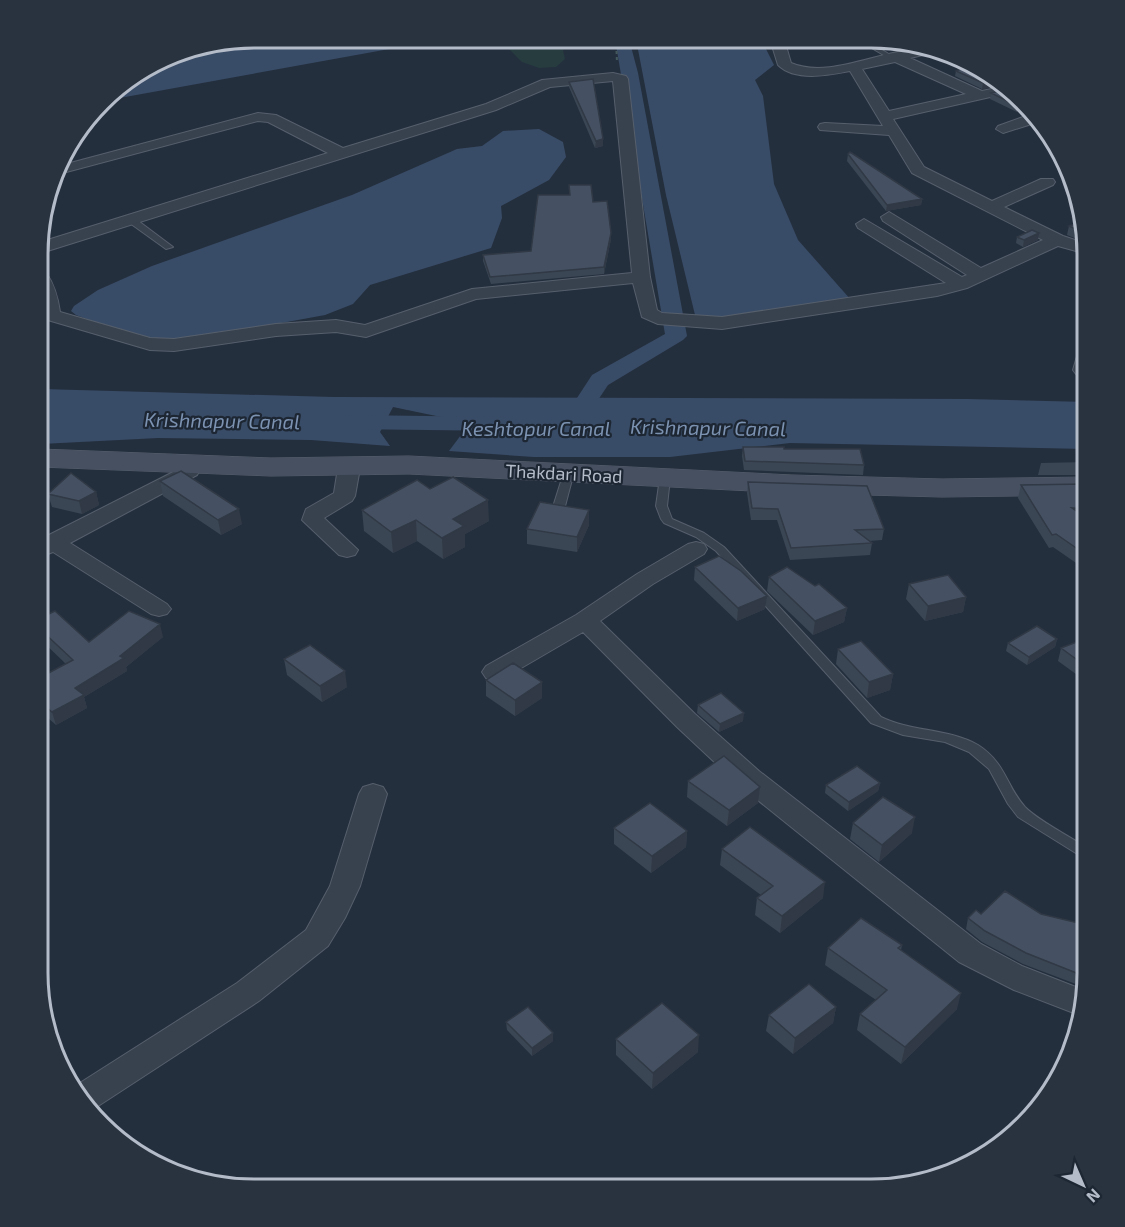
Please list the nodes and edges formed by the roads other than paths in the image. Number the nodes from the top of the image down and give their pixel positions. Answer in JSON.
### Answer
{"nodes":[{"id":1,"x":780,"y":48,"type":"edge"},
{"id":2,"x":877,"y":48,"type":"edge"},
{"id":3,"x":916,"y":53,"type":"edge"},
{"id":4,"x":896,"y":58,"type":"junction"},
{"id":5,"x":855,"y":69,"type":"junction"},
{"id":6,"x":997,"y":92,"type":"edge"},
{"id":7,"x":981,"y":96,"type":"junction"},
{"id":8,"x":886,"y":116,"type":"junction"},
{"id":9,"x":1028,"y":120,"type":"edge"},
{"id":10,"x":825,"y":127,"type":"dead end"},
{"id":11,"x":1003,"y":129,"type":"dead end"},
{"id":12,"x":895,"y":130,"type":"junction"},
{"id":13,"x":342,"y":154,"type":"junction"},
{"id":14,"x":67,"y":168,"type":"edge"},
{"id":15,"x":1047,"y":182,"type":"dead end"},
{"id":16,"x":991,"y":207,"type":"junction"},
{"id":17,"x":889,"y":217,"type":"dead end"},
{"id":18,"x":130,"y":219,"type":"junction"},
{"id":19,"x":864,"y":224,"type":"dead end"},
{"id":20,"x":1072,"y":226,"type":"edge"},
{"id":21,"x":1051,"y":237,"type":"junction"},
{"id":22,"x":49,"y":246,"type":"edge"},
{"id":23,"x":1077,"y":246,"type":"edge"},
{"id":24,"x":169,"y":247,"type":"dead end"},
{"id":25,"x":980,"y":275,"type":"junction"},
{"id":26,"x":640,"y":277,"type":"junction"},
{"id":27,"x":961,"y":284,"type":"junction"},
{"id":28,"x":48,"y":314,"type":"edge"},
{"id":29,"x":48,"y":459,"type":"edge"},
{"id":30,"x":349,"y":468,"type":"junction"},
{"id":31,"x":569,"y":472,"type":"junction"},
{"id":32,"x":189,"y":474,"type":"junction"},
{"id":33,"x":666,"y":478,"type":"junction"},
{"id":34,"x":1077,"y":486,"type":"edge"},
{"id":35,"x":558,"y":510,"type":"edge"},
{"id":36,"x":48,"y":545,"type":"edge"},
{"id":37,"x":48,"y":547,"type":"edge"},
{"id":38,"x":696,"y":549,"type":"dead end"},
{"id":39,"x":347,"y":550,"type":"dead end"},
{"id":40,"x":159,"y":609,"type":"dead end"},
{"id":41,"x":585,"y":620,"type":"junction"},
{"id":42,"x":495,"y":672,"type":"edge"},
{"id":43,"x":373,"y":794,"type":"dead end"},
{"id":44,"x":1077,"y":848,"type":"edge"},
{"id":45,"x":1075,"y":1001,"type":"edge"},
{"id":46,"x":88,"y":1095,"type":"edge"}],
"edges":[{"from":1,"to":5,"type":"street"},
{"from":2,"to":4,"type":"lane"},
{"from":3,"to":4,"type":"street"},
{"from":4,"to":5,"type":"street"},
{"from":4,"to":7,"type":"street"},
{"from":5,"to":8,"type":"street"},
{"from":6,"to":7,"type":"street"},
{"from":7,"to":8,"type":"street"},
{"from":8,"to":12,"type":"street"},
{"from":9,"to":11,"type":"street"},
{"from":10,"to":12,"type":"street"},
{"from":12,"to":16,"type":"street"},
{"from":13,"to":14,"type":"street"},
{"from":13,"to":18,"type":"street"},
{"from":13,"to":26,"type":"street"},
{"from":15,"to":16,"type":"street"},
{"from":16,"to":21,"type":"street"},
{"from":17,"to":25,"type":"street"},
{"from":18,"to":22,"type":"street"},
{"from":18,"to":24,"type":"lane"},
{"from":19,"to":27,"type":"street"},
{"from":20,"to":21,"type":"street"},
{"from":21,"to":23,"type":"street"},
{"from":21,"to":25,"type":"street"},
{"from":25,"to":27,"type":"street"},
{"from":26,"to":27,"type":"street"},
{"from":26,"to":28,"type":"street"},
{"from":29,"to":32,"type":"street","name":"Thakdari Road"},
{"from":30,"to":31,"type":"street","name":"Thakdari Road"},
{"from":30,"to":32,"type":"street","name":"Thakdari Road"},
{"from":30,"to":39,"type":"street"},
{"from":31,"to":33,"type":"street","name":"Thakdari Road"},
{"from":31,"to":35,"type":"lane"},
{"from":32,"to":36,"type":"street"},
{"from":33,"to":34,"type":"street","name":"Thakdari Road"},
{"from":33,"to":44,"type":"lane"},
{"from":37,"to":40,"type":"street"},
{"from":38,"to":41,"type":"street"},
{"from":41,"to":42,"type":"street"},
{"from":41,"to":45,"type":"street"},
{"from":43,"to":46,"type":"street"}]}
